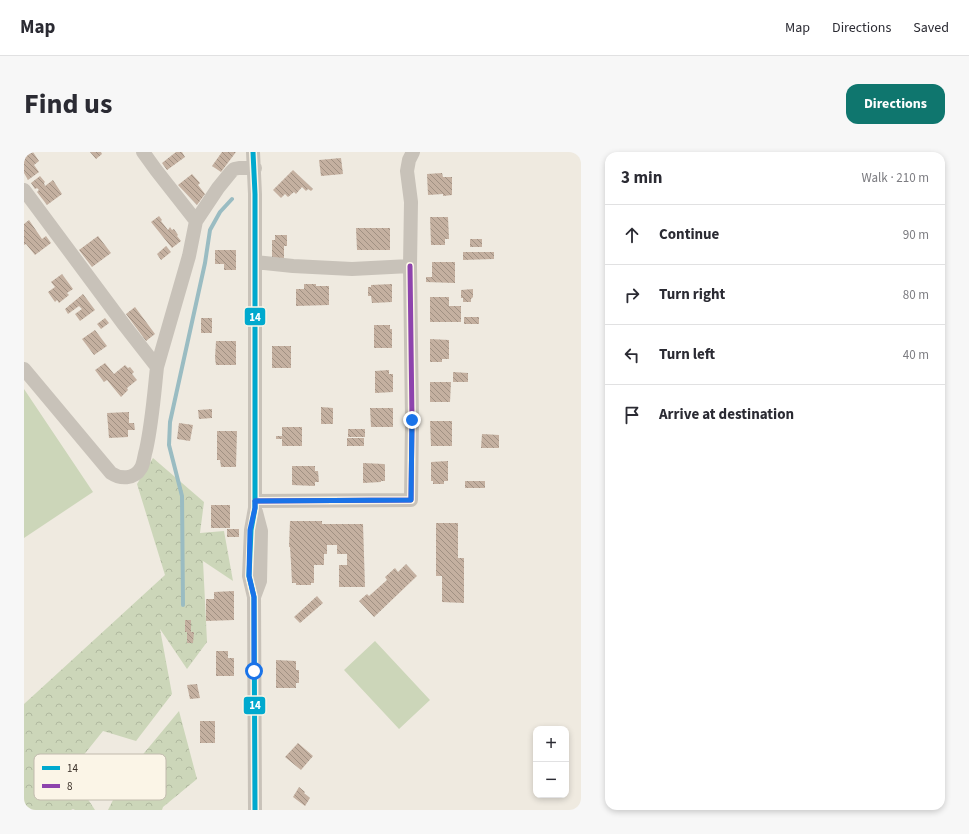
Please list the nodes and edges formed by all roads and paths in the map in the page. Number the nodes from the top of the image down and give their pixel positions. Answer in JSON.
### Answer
{"nodes":[{"id":1,"x":143,"y":152,"type":"edge"},
{"id":2,"x":254,"y":152,"type":"edge"},
{"id":3,"x":413,"y":152,"type":"edge"},
{"id":4,"x":255,"y":168,"type":"junction"},
{"id":5,"x":24,"y":190,"type":"edge"},
{"id":6,"x":196,"y":221,"type":"junction"},
{"id":7,"x":255,"y":262,"type":"junction"},
{"id":8,"x":410,"y":266,"type":"junction"},
{"id":9,"x":157,"y":367,"type":"junction"},
{"id":10,"x":24,"y":369,"type":"edge"},
{"id":11,"x":255,"y":504,"type":"junction"},
{"id":12,"x":255,"y":810,"type":"edge"}],
"edges":[{"from":1,"to":6,"type":"street"},
{"from":2,"to":4,"type":"street"},
{"from":3,"to":8,"type":"street"},
{"from":4,"to":6,"type":"street"},
{"from":4,"to":7,"type":"street"},
{"from":5,"to":9,"type":"street"},
{"from":6,"to":9,"type":"street"},
{"from":7,"to":8,"type":"street"},
{"from":7,"to":11,"type":"street"},
{"from":8,"to":11,"type":"street"},
{"from":9,"to":10,"type":"street"},
{"from":11,"to":12,"type":"street"}]}
